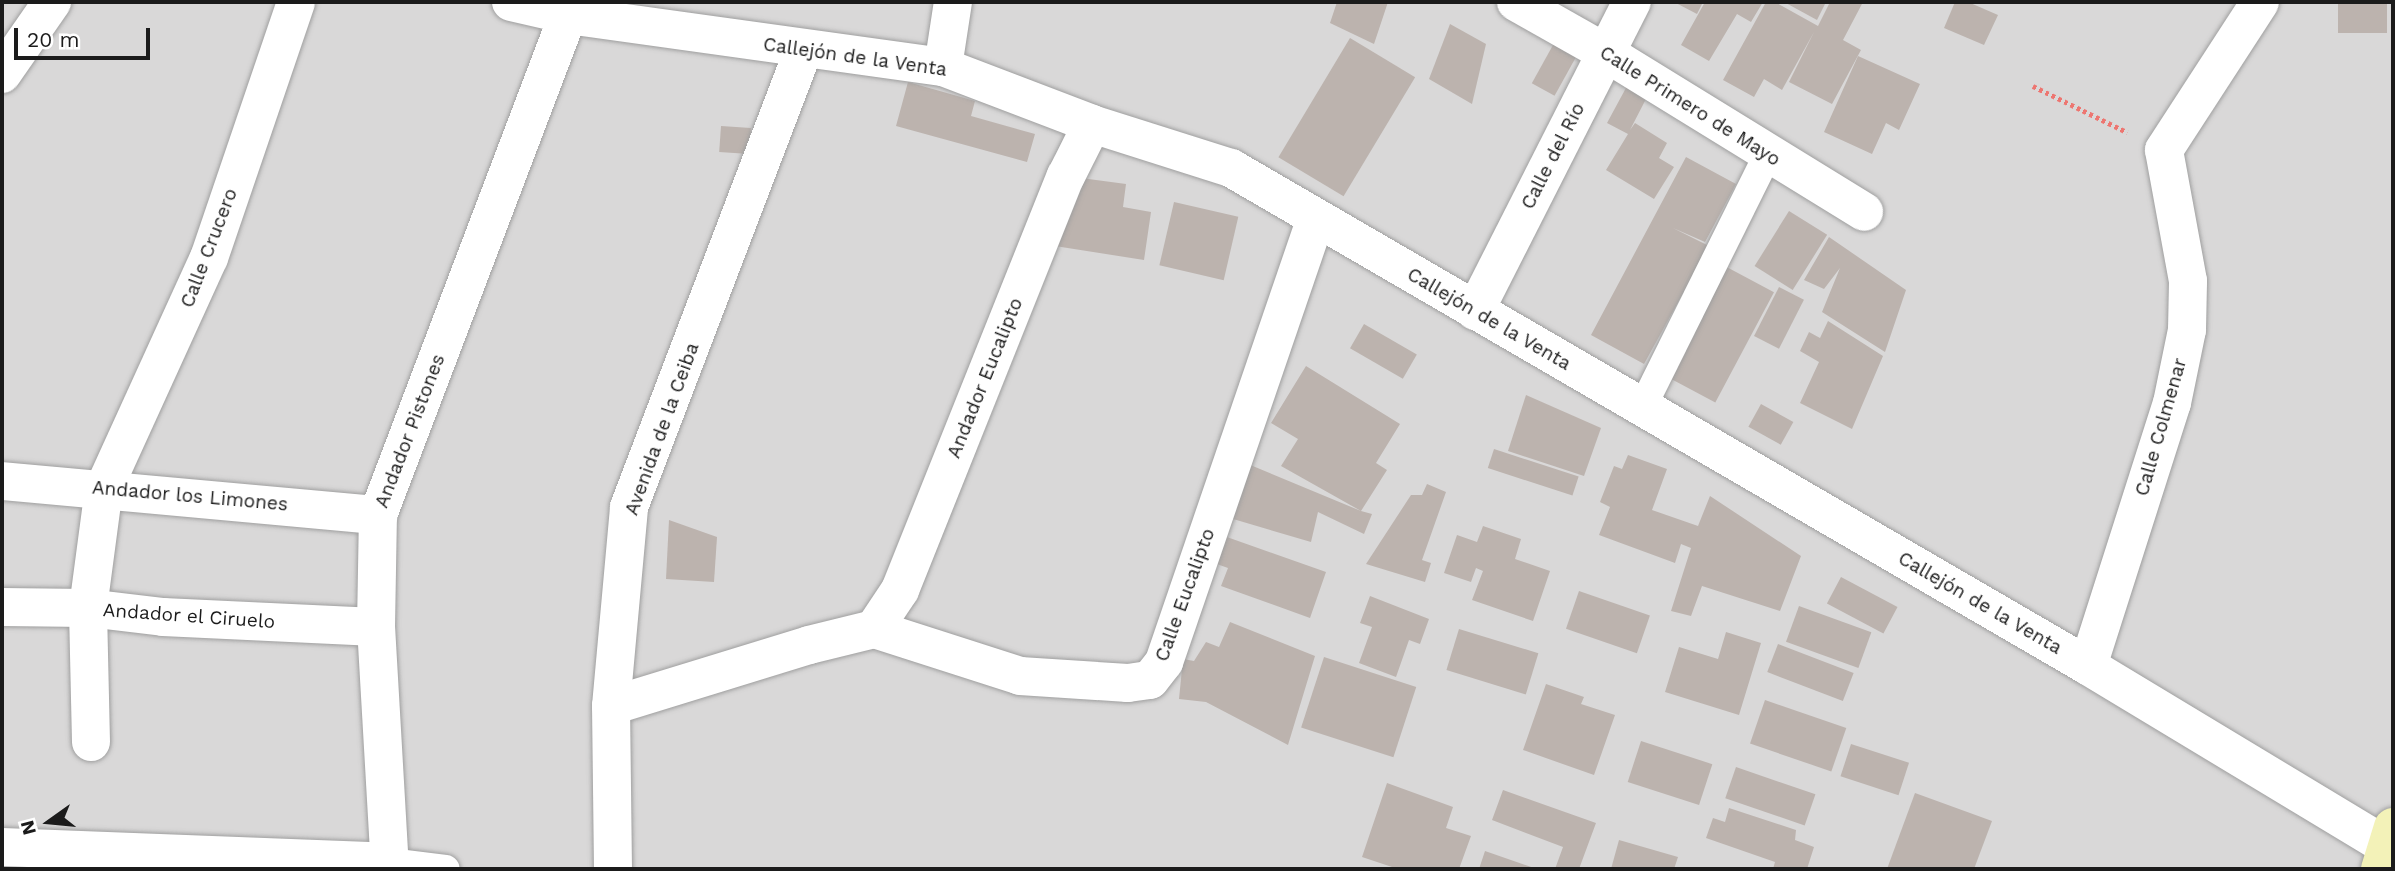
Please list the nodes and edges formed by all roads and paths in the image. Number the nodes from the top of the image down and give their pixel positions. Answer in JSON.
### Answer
{"nodes":[{"id":1,"x":52,"y":2,"type":"edge"},
{"id":2,"x":296,"y":2,"type":"edge"},
{"id":3,"x":511,"y":2,"type":"edge"},
{"id":4,"x":953,"y":2,"type":"edge"},
{"id":5,"x":1516,"y":2,"type":"edge"},
{"id":6,"x":1632,"y":2,"type":"edge"},
{"id":7,"x":2260,"y":2,"type":"edge"},
{"id":8,"x":568,"y":15,"type":"junction"},
{"id":9,"x":804,"y":49,"type":"junction"},
{"id":10,"x":1606,"y":53,"type":"junction"},
{"id":11,"x":943,"y":67,"type":"junction"},
{"id":12,"x":2,"y":74,"type":"edge"},
{"id":13,"x":2034,"y":86,"type":"dead end"},
{"id":14,"x":1092,"y":124,"type":"junction"},
{"id":15,"x":2164,"y":150,"type":"junction"},
{"id":16,"x":1768,"y":154,"type":"junction"},
{"id":17,"x":1864,"y":212,"type":"dead end"},
{"id":18,"x":1316,"y":219,"type":"junction"},
{"id":19,"x":1475,"y":311,"type":"junction"},
{"id":20,"x":1642,"y":408,"type":"junction"},
{"id":21,"x":2,"y":481,"type":"edge"},
{"id":22,"x":104,"y":488,"type":"junction"},
{"id":23,"x":378,"y":515,"type":"junction"},
{"id":24,"x":2,"y":607,"type":"edge"},
{"id":25,"x":88,"y":608,"type":"junction"},
{"id":26,"x":376,"y":627,"type":"junction"},
{"id":27,"x":874,"y":629,"type":"junction"},
{"id":28,"x":2088,"y":666,"type":"junction"},
{"id":29,"x":611,"y":706,"type":"junction"},
{"id":30,"x":91,"y":742,"type":"dead end"},
{"id":31,"x":2,"y":847,"type":"edge"},
{"id":32,"x":2387,"y":848,"type":"edge"},
{"id":33,"x":389,"y":865,"type":"edge"},
{"id":34,"x":446,"y":869,"type":"edge"},
{"id":35,"x":614,"y":869,"type":"edge"}],
"edges":[{"from":1,"to":12,"type":"street"},
{"from":2,"to":22,"type":"street","name":"Calle Crucero"},
{"from":3,"to":8,"type":"street","name":"Callejón de la Venta"},
{"from":4,"to":11,"type":"street"},
{"from":5,"to":10,"type":"street","name":"Calle Primero de Mayo"},
{"from":6,"to":10,"type":"street","name":"Calle del Río"},
{"from":7,"to":15,"type":"street"},
{"from":8,"to":9,"type":"street","name":"Callejón de la Venta"},
{"from":8,"to":23,"type":"street","name":"Andador Pistones"},
{"from":9,"to":11,"type":"street","name":"Callejón de la Venta"},
{"from":9,"to":29,"type":"street","name":"Avenida de la Ceiba"},
{"from":10,"to":16,"type":"street","name":"Calle Primero de Mayo"},
{"from":10,"to":19,"type":"street","name":"Calle del Río"},
{"from":11,"to":14,"type":"street","name":"Callejón de la Venta"},
{"from":13,"to":15,"type":"path"},
{"from":14,"to":18,"type":"street","name":"Callejón de la Venta"},
{"from":14,"to":27,"type":"street","name":"Andador Eucalipto"},
{"from":15,"to":28,"type":"street","name":"Calle Colmenar"},
{"from":16,"to":17,"type":"street","name":"Calle Primero de Mayo"},
{"from":16,"to":20,"type":"lane"},
{"from":18,"to":19,"type":"street","name":"Callejón de la Venta"},
{"from":18,"to":27,"type":"street","name":"Calle Eucalipto"},
{"from":19,"to":20,"type":"street","name":"Callejón de la Venta"},
{"from":20,"to":28,"type":"street","name":"Callejón de la Venta"},
{"from":21,"to":22,"type":"street","name":"Andador los Limones"},
{"from":22,"to":23,"type":"street","name":"Andador los Limones"},
{"from":22,"to":25,"type":"street","name":"Calle Crucero"},
{"from":23,"to":26,"type":"street","name":"Andador Pistones"},
{"from":24,"to":25,"type":"street","name":"Andador el Ciruelo"},
{"from":25,"to":26,"type":"street","name":"Andador el Ciruelo"},
{"from":25,"to":30,"type":"street","name":"Calle Crucero"},
{"from":26,"to":33,"type":"street","name":"Andador Pistones"},
{"from":27,"to":29,"type":"street"},
{"from":28,"to":32,"type":"street","name":"Callejón de la Venta"},
{"from":29,"to":35,"type":"street","name":"Avenida de la Ceiba"},
{"from":31,"to":33,"type":"street"},
{"from":33,"to":34,"type":"lane"}]}
